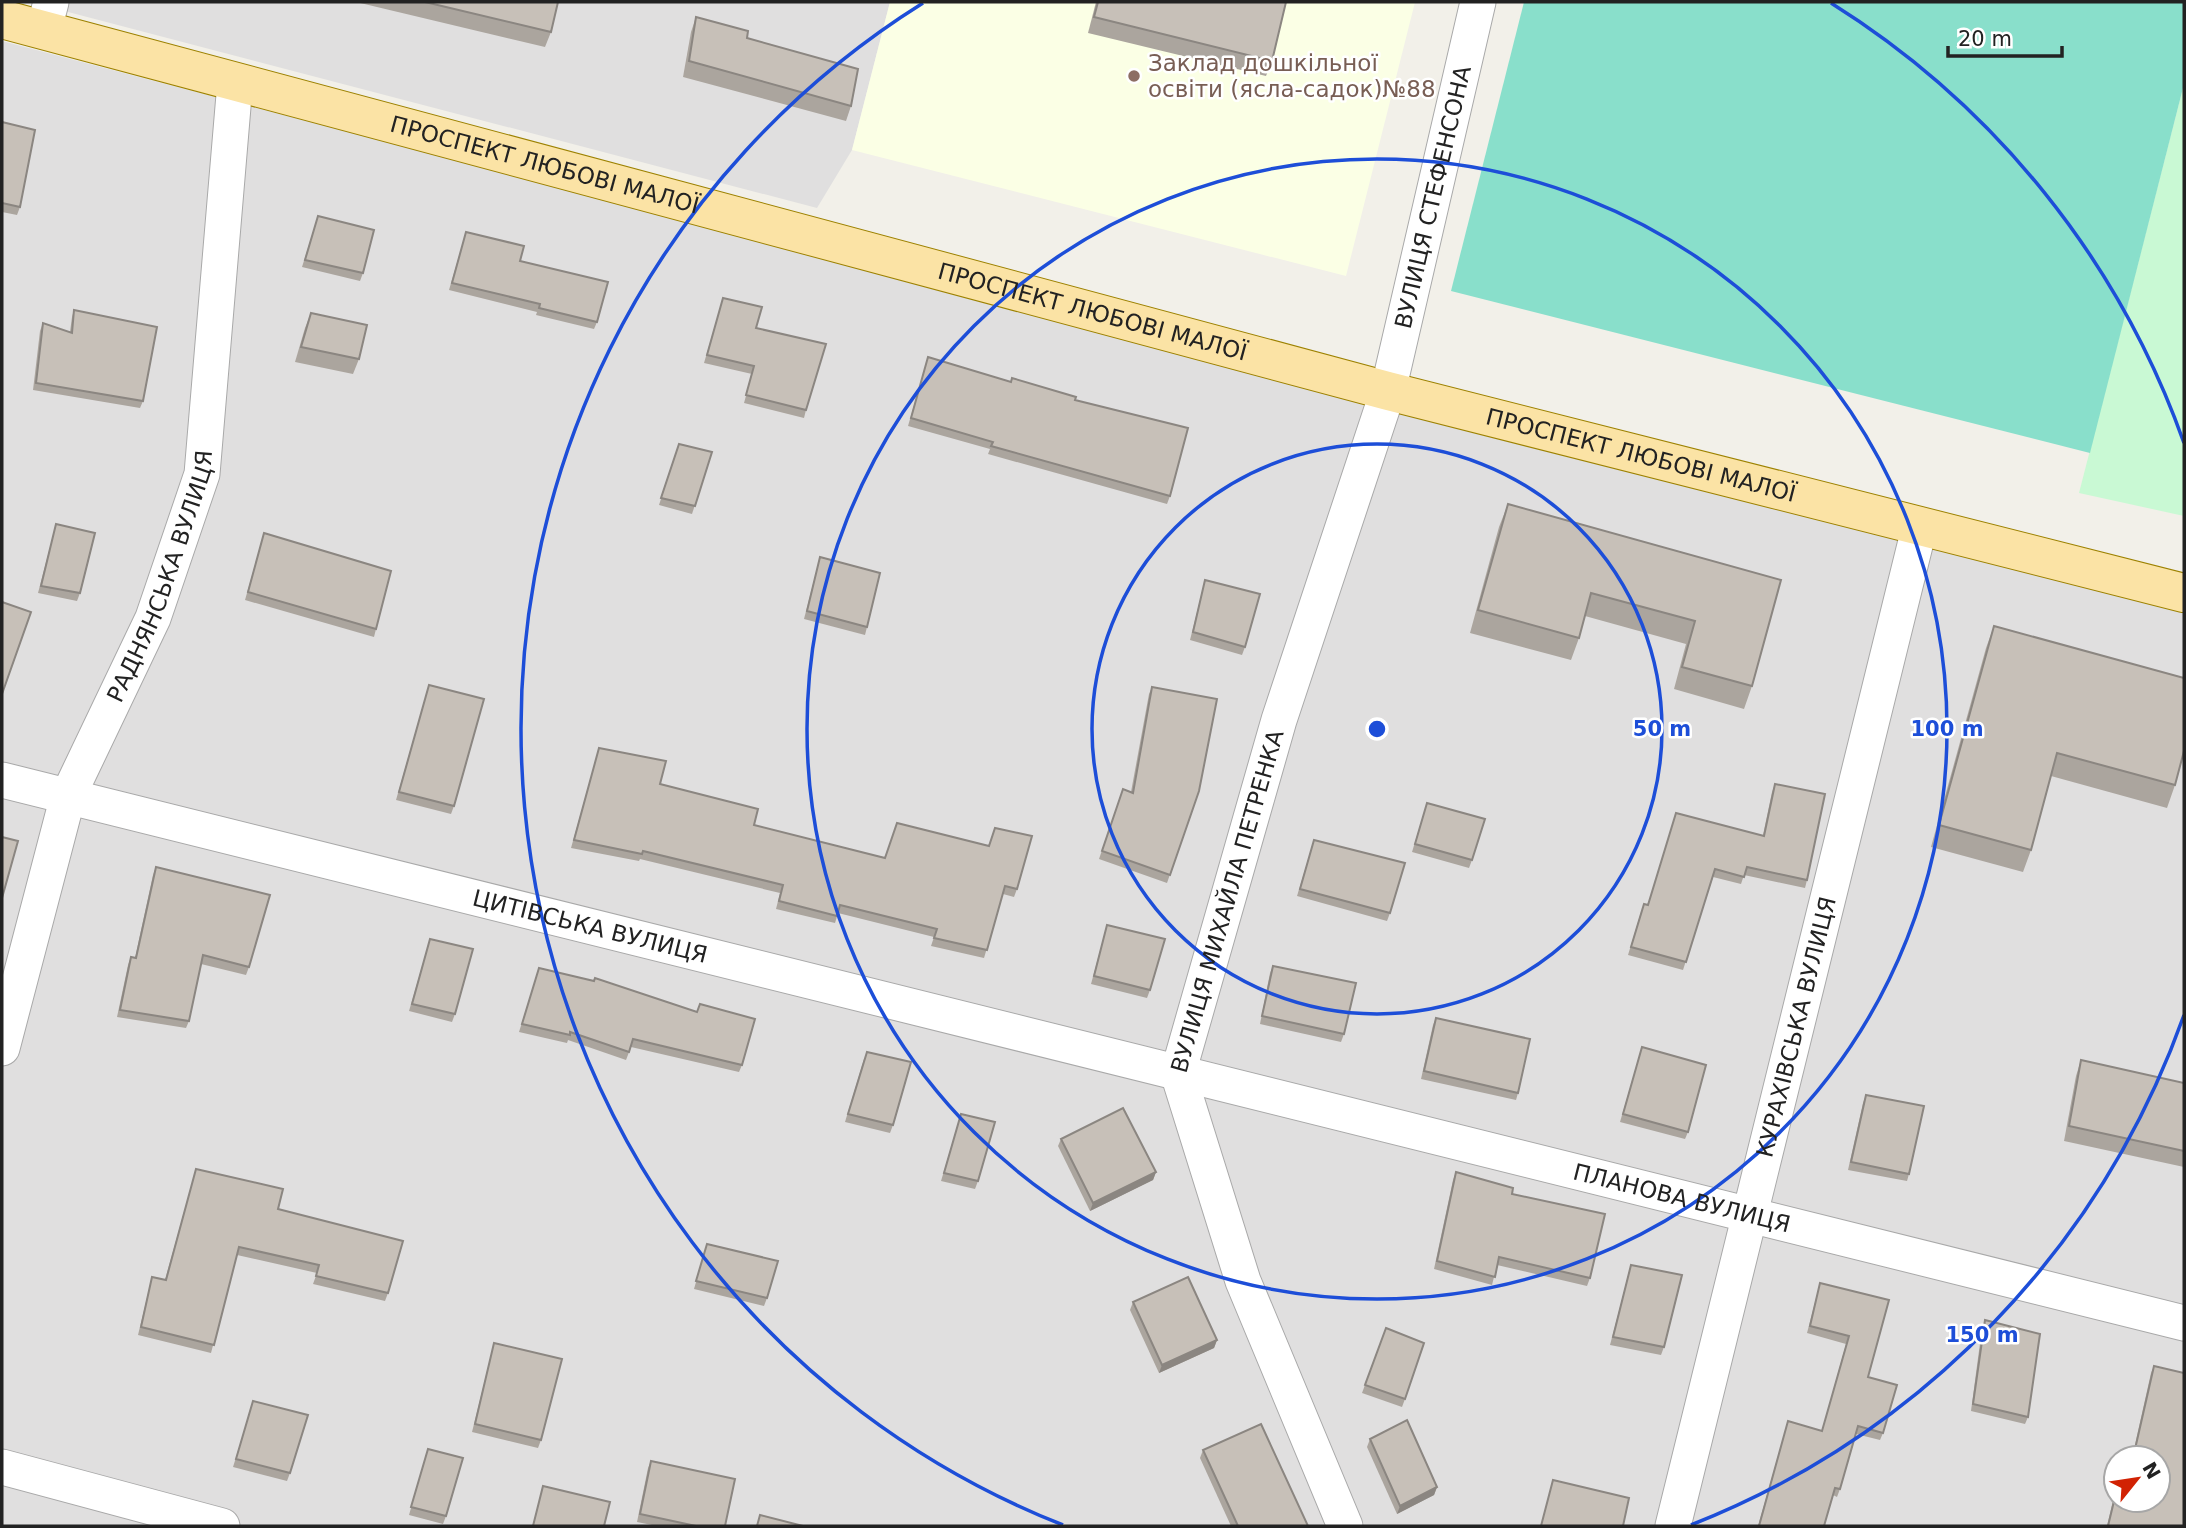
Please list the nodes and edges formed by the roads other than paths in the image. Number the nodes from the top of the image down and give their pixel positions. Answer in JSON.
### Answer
{"nodes":[{"id":1,"x":1478,"y":2,"type":"edge"},
{"id":2,"x":47,"y":15,"type":"edge"},
{"id":3,"x":2,"y":19,"type":"edge"},
{"id":4,"x":235,"y":83,"type":"junction"},
{"id":5,"x":1388,"y":391,"type":"junction"},
{"id":6,"x":1920,"y":526,"type":"junction"},
{"id":7,"x":2184,"y":593,"type":"edge"},
{"id":8,"x":2,"y":780,"type":"edge"},
{"id":9,"x":68,"y":796,"type":"junction"},
{"id":10,"x":2,"y":1048,"type":"edge"},
{"id":11,"x":1178,"y":1073,"type":"junction"},
{"id":12,"x":1749,"y":1216,"type":"junction"},
{"id":13,"x":2184,"y":1323,"type":"edge"},
{"id":14,"x":2,"y":1467,"type":"edge"},
{"id":15,"x":222,"y":1526,"type":"edge"},
{"id":16,"x":1345,"y":1526,"type":"edge"},
{"id":17,"x":1673,"y":1526,"type":"edge"}],
"edges":[{"from":1,"to":5,"type":"street","name":"ВУЛИЦЯ СТЕФЕНСОНА"},
{"from":2,"to":3,"type":"main road","name":"ПРОСПЕКТ ЛЮБОВІ МАЛОЇ"},
{"from":2,"to":4,"type":"main road","name":"ПРОСПЕКТ ЛЮБОВІ МАЛОЇ"},
{"from":4,"to":5,"type":"main road","name":"ПРОСПЕКТ ЛЮБОВІ МАЛОЇ"},
{"from":4,"to":9,"type":"street","name":"РАДНЯНСЬКА ВУЛИЦЯ"},
{"from":5,"to":6,"type":"main road","name":"ПРОСПЕКТ ЛЮБОВІ МАЛОЇ"},
{"from":5,"to":11,"type":"street","name":"ВУЛИЦЯ МИХАЙЛА ПЕТРЕНКА"},
{"from":6,"to":7,"type":"main road","name":"ПРОСПЕКТ ЛЮБОВІ МАЛОЇ"},
{"from":6,"to":12,"type":"street","name":"КУРАХІВСЬКА ВУЛИЦЯ"},
{"from":8,"to":9,"type":"street","name":"ЦИТІВСЬКА ВУЛИЦЯ"},
{"from":9,"to":10,"type":"street","name":"РАДНЯНСЬКА ВУЛИЦЯ"},
{"from":9,"to":11,"type":"street","name":"ЦИТІВСЬКА ВУЛИЦЯ"},
{"from":11,"to":12,"type":"street","name":"ПЛАНОВА ВУЛИЦЯ"},
{"from":11,"to":16,"type":"street","name":"ВУЛИЦЯ МИХАЙЛА ПЕТРЕНКА"},
{"from":12,"to":13,"type":"street","name":"ПЛАНОВА ВУЛИЦЯ"},
{"from":12,"to":17,"type":"street","name":"КУРАХІВСЬКА ВУЛИЦЯ"},
{"from":14,"to":15,"type":"street"}]}
